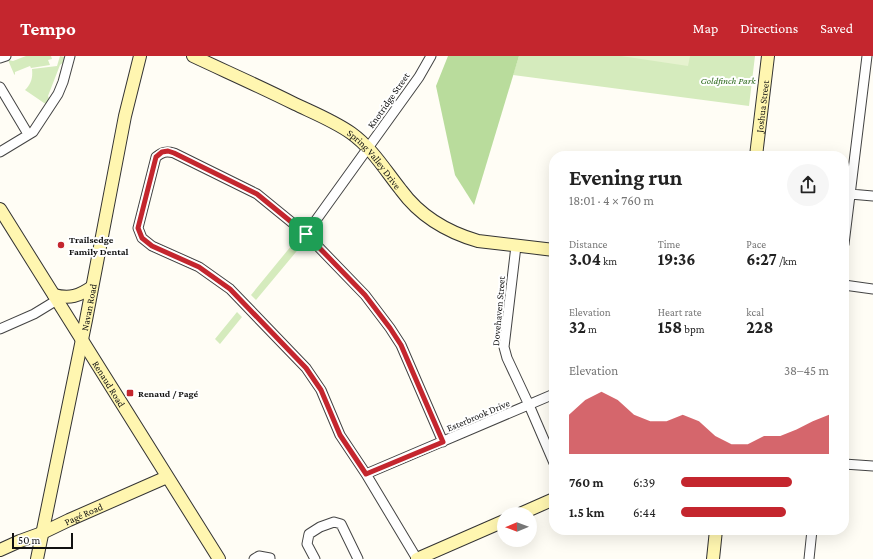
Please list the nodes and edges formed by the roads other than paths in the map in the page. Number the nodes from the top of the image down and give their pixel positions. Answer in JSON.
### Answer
{"nodes":[{"id":1,"x":6,"y":56,"type":"edge"},
{"id":2,"x":70,"y":56,"type":"edge"},
{"id":3,"x":140,"y":56,"type":"edge"},
{"id":4,"x":193,"y":56,"type":"edge"},
{"id":5,"x":768,"y":56,"type":"edge"},
{"id":6,"x":867,"y":56,"type":"edge"},
{"id":7,"x":427,"y":57,"type":"edge"},
{"id":8,"x":0,"y":58,"type":"edge"},
{"id":9,"x":0,"y":88,"type":"edge"},
{"id":10,"x":28,"y":134,"type":"junction"},
{"id":11,"x":368,"y":148,"type":"junction"},
{"id":12,"x":757,"y":151,"type":"edge"},
{"id":13,"x":0,"y":152,"type":"edge"},
{"id":14,"x":850,"y":194,"type":"junction"},
{"id":15,"x":873,"y":196,"type":"edge"},
{"id":16,"x":849,"y":202,"type":"edge"},
{"id":17,"x":0,"y":209,"type":"edge"},
{"id":18,"x":306,"y":234,"type":"junction"},
{"id":19,"x":516,"y":246,"type":"junction"},
{"id":20,"x":549,"y":249,"type":"edge"},
{"id":21,"x":849,"y":286,"type":"edge"},
{"id":22,"x":92,"y":287,"type":"junction"},
{"id":23,"x":873,"y":289,"type":"edge"},
{"id":24,"x":56,"y":297,"type":"junction"},
{"id":25,"x":0,"y":329,"type":"edge"},
{"id":26,"x":82,"y":339,"type":"junction"},
{"id":27,"x":549,"y":396,"type":"edge"},
{"id":28,"x":529,"y":405,"type":"junction"},
{"id":29,"x":443,"y":442,"type":"junction"},
{"id":30,"x":549,"y":451,"type":"edge"},
{"id":31,"x":849,"y":464,"type":"edge"},
{"id":32,"x":873,"y":466,"type":"edge"},
{"id":33,"x":366,"y":474,"type":"junction"},
{"id":34,"x":167,"y":477,"type":"junction"},
{"id":35,"x":549,"y":501,"type":"edge"},
{"id":36,"x":536,"y":507,"type":"edge"},
{"id":37,"x":497,"y":524,"type":"edge"},
{"id":38,"x":42,"y":533,"type":"junction"},
{"id":39,"x":715,"y":535,"type":"edge"},
{"id":40,"x":811,"y":535,"type":"edge"},
{"id":41,"x":0,"y":550,"type":"edge"},
{"id":42,"x":37,"y":559,"type":"edge"},
{"id":43,"x":219,"y":559,"type":"edge"},
{"id":44,"x":254,"y":559,"type":"edge"},
{"id":45,"x":270,"y":559,"type":"edge"},
{"id":46,"x":315,"y":559,"type":"edge"},
{"id":47,"x":358,"y":559,"type":"edge"},
{"id":48,"x":417,"y":559,"type":"edge"},
{"id":49,"x":713,"y":559,"type":"edge"},
{"id":50,"x":808,"y":559,"type":"edge"}],
"edges":[{"from":1,"to":8,"type":"street"},
{"from":2,"to":10,"type":"street"},
{"from":3,"to":22,"type":"street","name":"Navan Road"},
{"from":4,"to":11,"type":"street","name":"Spring Valley Drive"},
{"from":5,"to":12,"type":"street","name":"Joshua Street"},
{"from":6,"to":14,"type":"street"},
{"from":7,"to":11,"type":"street","name":"Knotridge Street"},
{"from":9,"to":10,"type":"street"},
{"from":10,"to":13,"type":"street"},
{"from":11,"to":18,"type":"street","name":"Knotridge Street"},
{"from":11,"to":19,"type":"street","name":"Spring Valley Drive"},
{"from":14,"to":15,"type":"street"},
{"from":14,"to":16,"type":"street"},
{"from":17,"to":24,"type":"street","name":"Renaud Road"},
{"from":18,"to":29,"type":"street"},
{"from":18,"to":33,"type":"street"},
{"from":19,"to":20,"type":"street","name":"Spring Valley Drive"},
{"from":19,"to":28,"type":"street","name":"Dovehaven Street"},
{"from":21,"to":23,"type":"street"},
{"from":22,"to":24,"type":"street"},
{"from":22,"to":26,"type":"street","name":"Navan Road"},
{"from":24,"to":25,"type":"street"},
{"from":24,"to":26,"type":"street","name":"Renaud Road"},
{"from":26,"to":34,"type":"street","name":"Renaud Road"},
{"from":26,"to":38,"type":"street","name":"Navan Road"},
{"from":27,"to":28,"type":"street","name":"Esterbrook Drive"},
{"from":28,"to":29,"type":"street","name":"Esterbrook Drive"},
{"from":28,"to":30,"type":"street","name":"Dovehaven Street"},
{"from":29,"to":33,"type":"street","name":"Esterbrook Drive"},
{"from":31,"to":32,"type":"street"},
{"from":33,"to":48,"type":"street"},
{"from":34,"to":38,"type":"street","name":"Pagé Road"},
{"from":34,"to":43,"type":"street","name":"Renaud Road"},
{"from":35,"to":36,"type":"street"},
{"from":37,"to":48,"type":"street"},
{"from":38,"to":41,"type":"street","name":"Pagé Road"},
{"from":38,"to":42,"type":"street","name":"Navan Road"},
{"from":39,"to":49,"type":"street"},
{"from":40,"to":50,"type":"street"},
{"from":44,"to":45,"type":"street"},
{"from":46,"to":47,"type":"street"}]}
